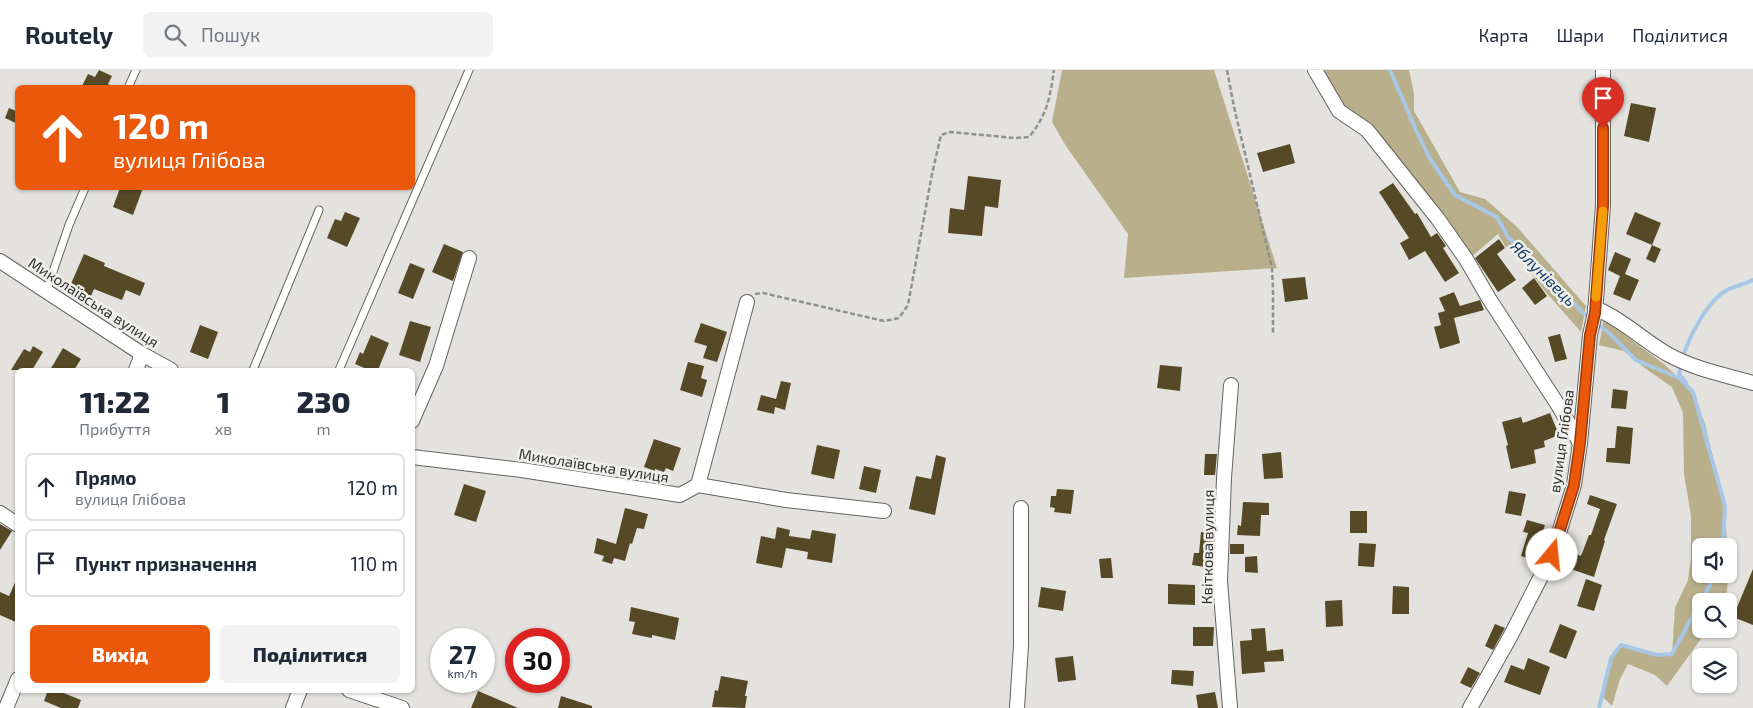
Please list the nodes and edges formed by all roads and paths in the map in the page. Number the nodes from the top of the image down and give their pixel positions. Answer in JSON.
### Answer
{"nodes":[{"id":1,"x":136,"y":70,"type":"edge"},
{"id":2,"x":469,"y":70,"type":"edge"},
{"id":3,"x":1054,"y":70,"type":"edge"},
{"id":4,"x":1227,"y":70,"type":"edge"},
{"id":5,"x":1315,"y":70,"type":"edge"},
{"id":6,"x":1603,"y":70,"type":"edge"},
{"id":7,"x":129,"y":85,"type":"edge"},
{"id":8,"x":84,"y":190,"type":"edge"},
{"id":9,"x":319,"y":210,"type":"dead end"},
{"id":10,"x":469,"y":258,"type":"dead end"},
{"id":11,"x":0,"y":261,"type":"edge"},
{"id":12,"x":46,"y":292,"type":"junction"},
{"id":13,"x":747,"y":302,"type":"joint"},
{"id":14,"x":1595,"y":311,"type":"junction"},
{"id":15,"x":1272,"y":334,"type":"dead end"},
{"id":16,"x":142,"y":354,"type":"junction"},
{"id":17,"x":137,"y":368,"type":"edge"},
{"id":18,"x":167,"y":368,"type":"edge"},
{"id":19,"x":254,"y":368,"type":"edge"},
{"id":20,"x":340,"y":368,"type":"edge"},
{"id":21,"x":1753,"y":383,"type":"edge"},
{"id":22,"x":1231,"y":385,"type":"dead end"},
{"id":23,"x":415,"y":414,"type":"edge"},
{"id":24,"x":1580,"y":443,"type":"junction"},
{"id":25,"x":415,"y":457,"type":"edge"},
{"id":26,"x":698,"y":486,"type":"junction"},
{"id":27,"x":1020,"y":508,"type":"dead end"},
{"id":28,"x":884,"y":512,"type":"dead end"},
{"id":29,"x":0,"y":513,"type":"edge"},
{"id":30,"x":15,"y":524,"type":"edge"},
{"id":31,"x":15,"y":686,"type":"edge"},
{"id":32,"x":299,"y":693,"type":"edge"},
{"id":33,"x":358,"y":693,"type":"edge"},
{"id":34,"x":6,"y":708,"type":"edge"},
{"id":35,"x":293,"y":708,"type":"edge"},
{"id":36,"x":402,"y":708,"type":"edge"},
{"id":37,"x":1018,"y":708,"type":"edge"},
{"id":38,"x":1230,"y":708,"type":"edge"},
{"id":39,"x":1470,"y":708,"type":"edge"}],
"edges":[{"from":1,"to":7,"type":"lane"},
{"from":2,"to":20,"type":"lane"},
{"from":3,"to":13,"type":"path"},
{"from":4,"to":15,"type":"path"},
{"from":5,"to":24,"type":"street"},
{"from":6,"to":14,"type":"street"},
{"from":8,"to":12,"type":"lane"},
{"from":9,"to":19,"type":"lane"},
{"from":10,"to":23,"type":"street"},
{"from":11,"to":12,"type":"street","name":"Миколаївська вулиця"},
{"from":12,"to":16,"type":"street","name":"Миколаївська вулиця"},
{"from":13,"to":26,"type":"street"},
{"from":14,"to":21,"type":"street"},
{"from":14,"to":24,"type":"street","name":"вулиця Глібова"},
{"from":16,"to":17,"type":"street"},
{"from":16,"to":18,"type":"street","name":"Миколаївська вулиця"},
{"from":22,"to":38,"type":"street","name":"Квіткова вулиця"},
{"from":24,"to":39,"type":"street","name":"вулиця Глібова"},
{"from":25,"to":26,"type":"street","name":"Миколаївська вулиця"},
{"from":26,"to":28,"type":"street"},
{"from":27,"to":37,"type":"street"},
{"from":29,"to":30,"type":"street"},
{"from":31,"to":34,"type":"street"},
{"from":32,"to":35,"type":"street"},
{"from":33,"to":36,"type":"street"}]}
